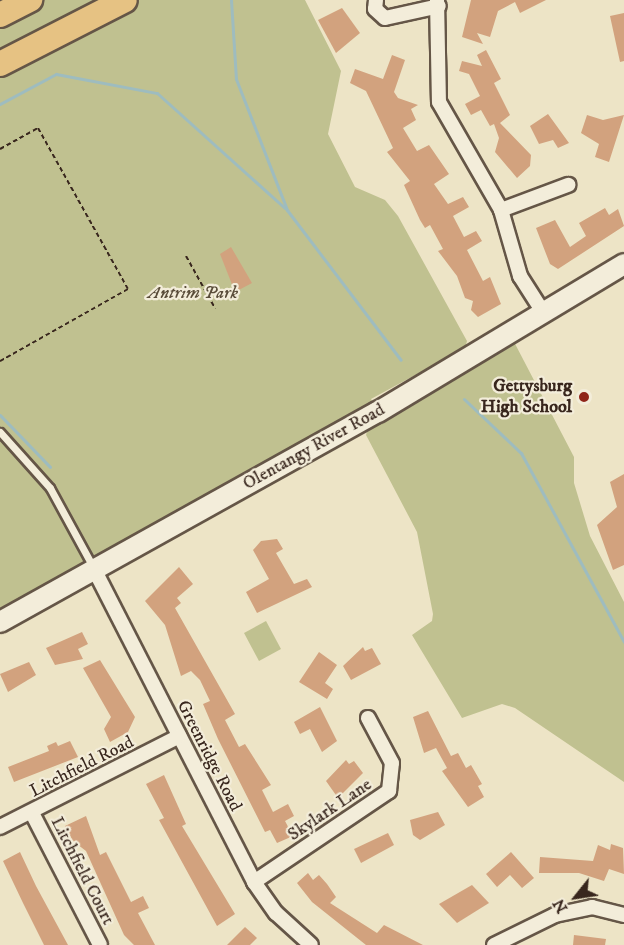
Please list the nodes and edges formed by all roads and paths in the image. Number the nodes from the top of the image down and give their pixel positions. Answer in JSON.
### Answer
{"nodes":[{"id":1,"x":30,"y":0,"type":"edge"},
{"id":2,"x":125,"y":0,"type":"edge"},
{"id":3,"x":376,"y":0,"type":"edge"},
{"id":4,"x":438,"y":3,"type":"edge"},
{"id":5,"x":0,"y":15,"type":"edge"},
{"id":6,"x":0,"y":64,"type":"edge"},
{"id":7,"x":0,"y":149,"type":"edge"},
{"id":8,"x":568,"y":185,"type":"dead end"},
{"id":9,"x":501,"y":210,"type":"junction"},
{"id":10,"x":186,"y":256,"type":"dead end"},
{"id":11,"x":624,"y":264,"type":"edge"},
{"id":12,"x":215,"y":308,"type":"dead end"},
{"id":13,"x":543,"y":312,"type":"junction"},
{"id":14,"x":0,"y":361,"type":"edge"},
{"id":15,"x":0,"y":432,"type":"edge"},
{"id":16,"x":94,"y":569,"type":"junction"},
{"id":17,"x":0,"y":622,"type":"edge"},
{"id":18,"x":368,"y":718,"type":"dead end"},
{"id":19,"x":179,"y":736,"type":"junction"},
{"id":20,"x":32,"y":813,"type":"junction"},
{"id":21,"x":0,"y":827,"type":"edge"},
{"id":22,"x":254,"y":882,"type":"junction"},
{"id":23,"x":624,"y":915,"type":"edge"},
{"id":24,"x":100,"y":945,"type":"edge"},
{"id":25,"x":311,"y":945,"type":"edge"},
{"id":26,"x":494,"y":945,"type":"edge"}],
"edges":[{"from":1,"to":5,"type":"highway"},
{"from":2,"to":6,"type":"highway"},
{"from":3,"to":4,"type":"street"},
{"from":4,"to":9,"type":"street"},
{"from":7,"to":14,"type":"path"},
{"from":8,"to":9,"type":"street"},
{"from":9,"to":13,"type":"street"},
{"from":10,"to":12,"type":"path"},
{"from":11,"to":13,"type":"main road","name":"Olentangy River Road"},
{"from":13,"to":16,"type":"main road","name":"Olentangy River Road"},
{"from":15,"to":16,"type":"lane"},
{"from":16,"to":17,"type":"main road","name":"Olentangy River Road"},
{"from":16,"to":19,"type":"street","name":"Greenridge Road"},
{"from":18,"to":22,"type":"street","name":"Skylark Lane"},
{"from":19,"to":20,"type":"street","name":"Litchfield Road"},
{"from":19,"to":22,"type":"street","name":"Greenridge Road"},
{"from":20,"to":21,"type":"street","name":"Litchfield Road"},
{"from":20,"to":24,"type":"street","name":"Litchfield Court"},
{"from":22,"to":25,"type":"street","name":"Greenridge Road"},
{"from":23,"to":26,"type":"street"}]}
